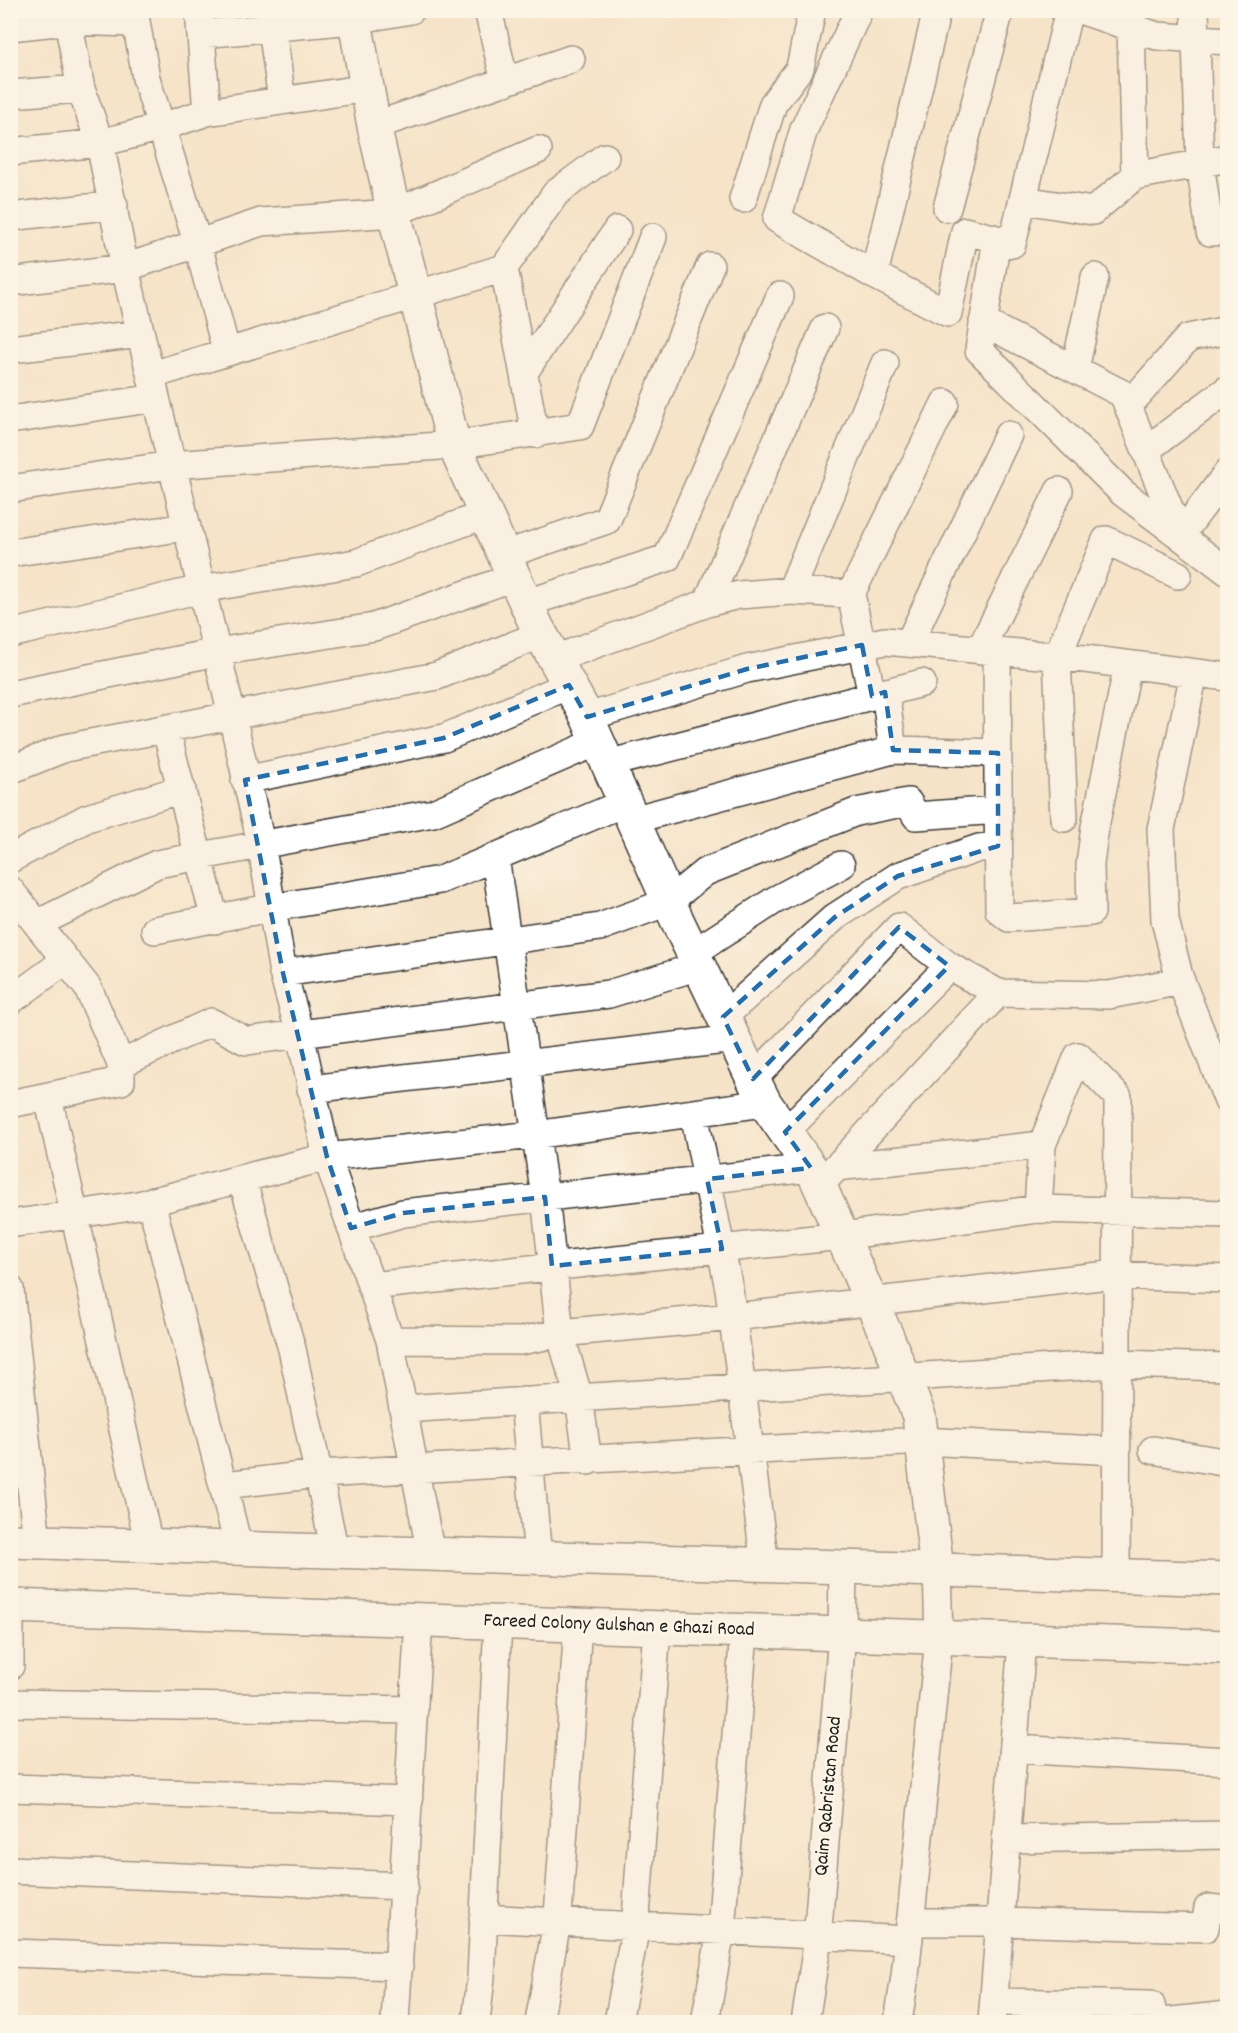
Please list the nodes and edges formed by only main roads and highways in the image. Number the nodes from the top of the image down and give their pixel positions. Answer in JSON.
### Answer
{"nodes":[{"id":1,"x":354,"y":16,"type":"edge"},
{"id":2,"x":24,"y":1541,"type":"edge"},
{"id":3,"x":937,"y":1570,"type":"junction"},
{"id":4,"x":1227,"y":1578,"type":"edge"},
{"id":5,"x":10,"y":1606,"type":"edge"},
{"id":6,"x":1227,"y":1647,"type":"edge"}],
"edges":[{"from":1,"to":3,"type":"main road"},
{"from":2,"to":3,"type":"main road"},
{"from":3,"to":4,"type":"main road"},
{"from":5,"to":6,"type":"main road","name":"Fareed Colony Gulshan e Ghazi Road"}]}
